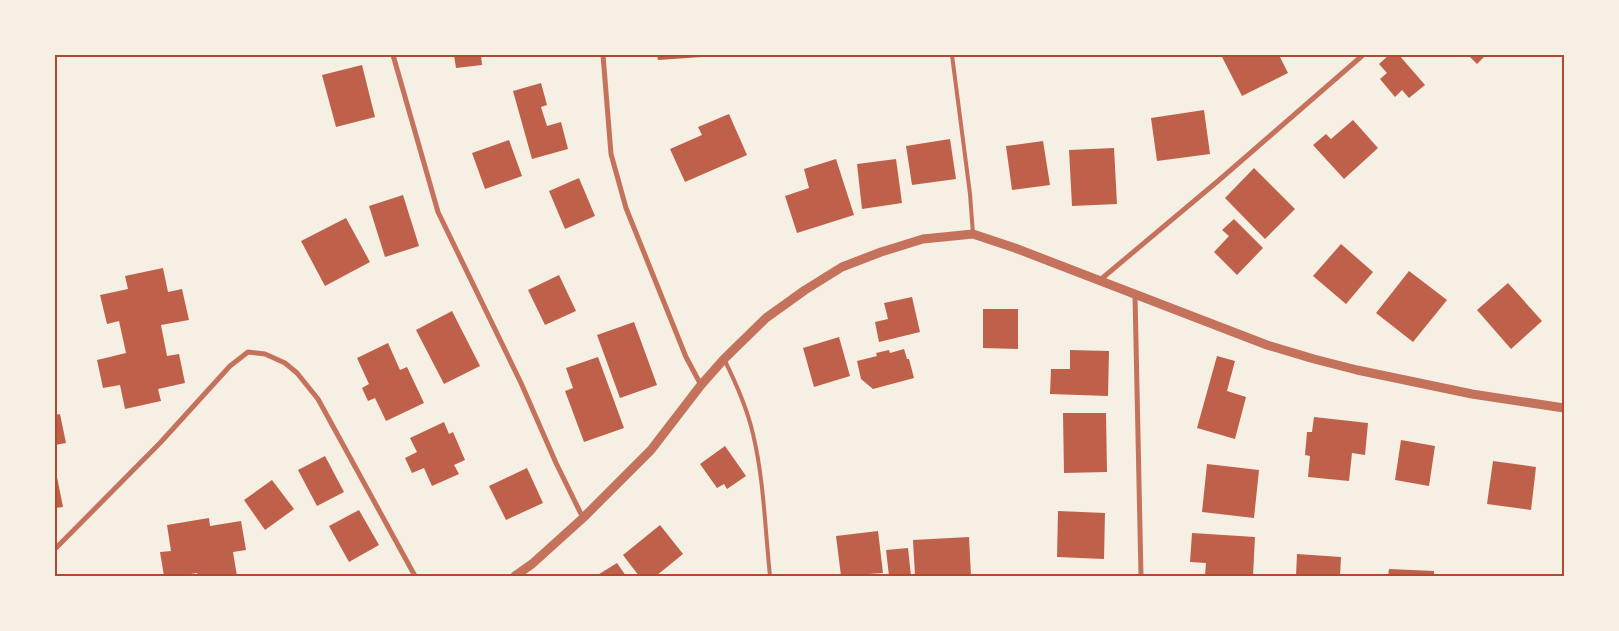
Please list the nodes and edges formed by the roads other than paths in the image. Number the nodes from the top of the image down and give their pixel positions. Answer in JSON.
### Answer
{"nodes":[{"id":1,"x":393,"y":55,"type":"edge"},
{"id":2,"x":603,"y":55,"type":"edge"},
{"id":3,"x":952,"y":55,"type":"edge"},
{"id":4,"x":1363,"y":55,"type":"edge"},
{"id":5,"x":973,"y":234,"type":"junction"},
{"id":6,"x":1100,"y":280,"type":"junction"},
{"id":7,"x":1135,"y":294,"type":"junction"},
{"id":8,"x":724,"y":359,"type":"junction"},
{"id":9,"x":701,"y":385,"type":"junction"},
{"id":10,"x":1564,"y":408,"type":"edge"},
{"id":11,"x":583,"y":518,"type":"junction"},
{"id":12,"x":55,"y":549,"type":"edge"},
{"id":13,"x":414,"y":576,"type":"edge"},
{"id":14,"x":515,"y":576,"type":"edge"},
{"id":15,"x":770,"y":576,"type":"edge"},
{"id":16,"x":1141,"y":576,"type":"edge"}],
"edges":[{"from":1,"to":11,"type":"street"},
{"from":2,"to":9,"type":"street"},
{"from":3,"to":5,"type":"lane"},
{"from":4,"to":6,"type":"street"},
{"from":5,"to":6,"type":"street"},
{"from":5,"to":8,"type":"street"},
{"from":6,"to":7,"type":"street"},
{"from":7,"to":10,"type":"street"},
{"from":7,"to":16,"type":"street"},
{"from":8,"to":9,"type":"street"},
{"from":8,"to":15,"type":"lane"},
{"from":9,"to":11,"type":"street"},
{"from":11,"to":14,"type":"street"},
{"from":12,"to":13,"type":"street"}]}
